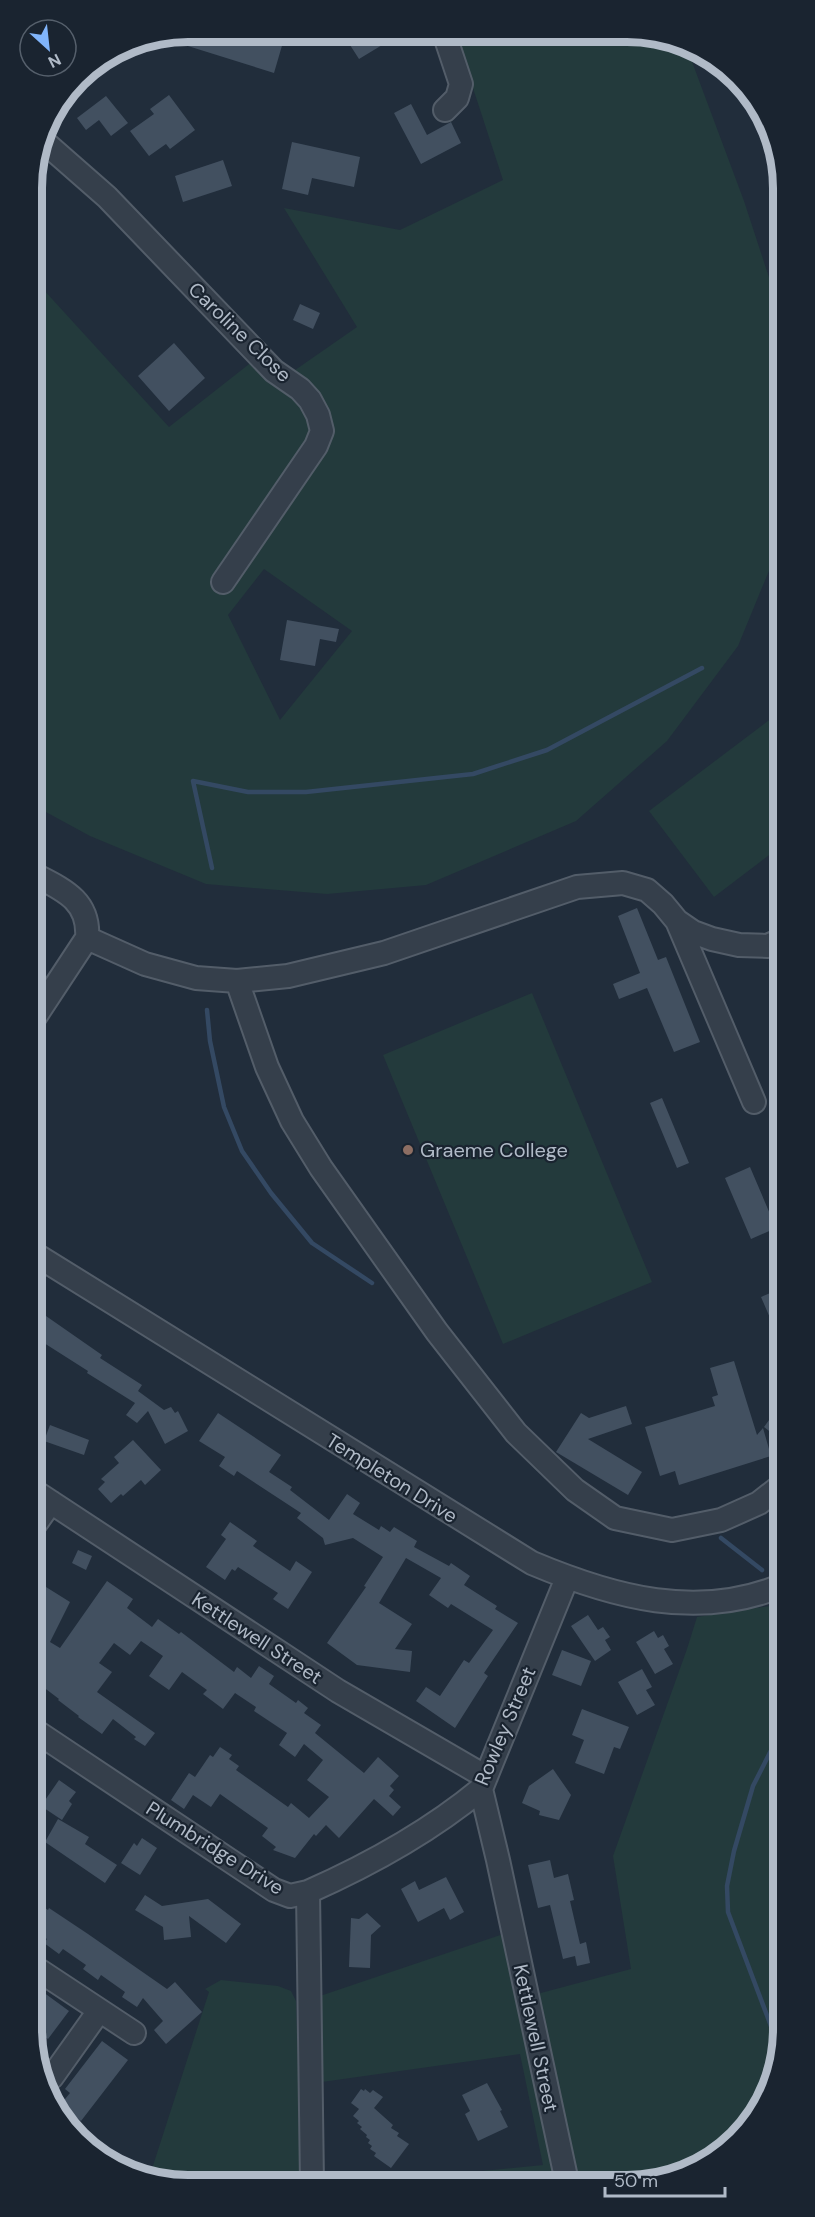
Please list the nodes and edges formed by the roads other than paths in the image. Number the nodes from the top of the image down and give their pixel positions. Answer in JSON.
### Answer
{"nodes":[{"id":1,"x":447,"y":42,"type":"edge"},
{"id":2,"x":445,"y":110,"type":"dead end"},
{"id":3,"x":48,"y":146,"type":"edge"},
{"id":4,"x":223,"y":582,"type":"dead end"},
{"id":5,"x":42,"y":879,"type":"edge"},
{"id":6,"x":677,"y":921,"type":"junction"},
{"id":7,"x":87,"y":938,"type":"junction"},
{"id":8,"x":773,"y":944,"type":"edge"},
{"id":9,"x":237,"y":981,"type":"junction"},
{"id":10,"x":42,"y":1006,"type":"edge"},
{"id":11,"x":754,"y":1102,"type":"dead end"},
{"id":12,"x":42,"y":1259,"type":"edge"},
{"id":13,"x":773,"y":1492,"type":"edge"},
{"id":14,"x":42,"y":1496,"type":"edge"},
{"id":15,"x":567,"y":1578,"type":"junction"},
{"id":16,"x":773,"y":1590,"type":"edge"},
{"id":17,"x":42,"y":1735,"type":"edge"},
{"id":18,"x":484,"y":1783,"type":"junction"},
{"id":19,"x":308,"y":1892,"type":"junction"},
{"id":20,"x":42,"y":1972,"type":"edge"},
{"id":21,"x":99,"y":2011,"type":"junction"},
{"id":22,"x":134,"y":2033,"type":"dead end"},
{"id":23,"x":52,"y":2078,"type":"dead end"},
{"id":24,"x":312,"y":2175,"type":"edge"},
{"id":25,"x":566,"y":2175,"type":"edge"}],
"edges":[{"from":1,"to":2,"type":"street"},
{"from":3,"to":4,"type":"street","name":"Caroline Close"},
{"from":5,"to":7,"type":"street"},
{"from":6,"to":8,"type":"street"},
{"from":6,"to":9,"type":"street"},
{"from":6,"to":11,"type":"street"},
{"from":7,"to":9,"type":"street"},
{"from":7,"to":10,"type":"street"},
{"from":9,"to":13,"type":"street"},
{"from":12,"to":15,"type":"street","name":"Templeton Drive"},
{"from":14,"to":18,"type":"street","name":"Kettlewell Street"},
{"from":15,"to":16,"type":"street","name":"Templeton Drive"},
{"from":15,"to":18,"type":"street","name":"Rowley Street"},
{"from":17,"to":19,"type":"street","name":"Plumbridge Drive"},
{"from":18,"to":19,"type":"street","name":"Rowley Street"},
{"from":18,"to":25,"type":"street","name":"Kettlewell Street"},
{"from":19,"to":24,"type":"street","name":"Plumbridge Drive"},
{"from":20,"to":21,"type":"street"},
{"from":21,"to":22,"type":"street"},
{"from":21,"to":23,"type":"street"}]}
